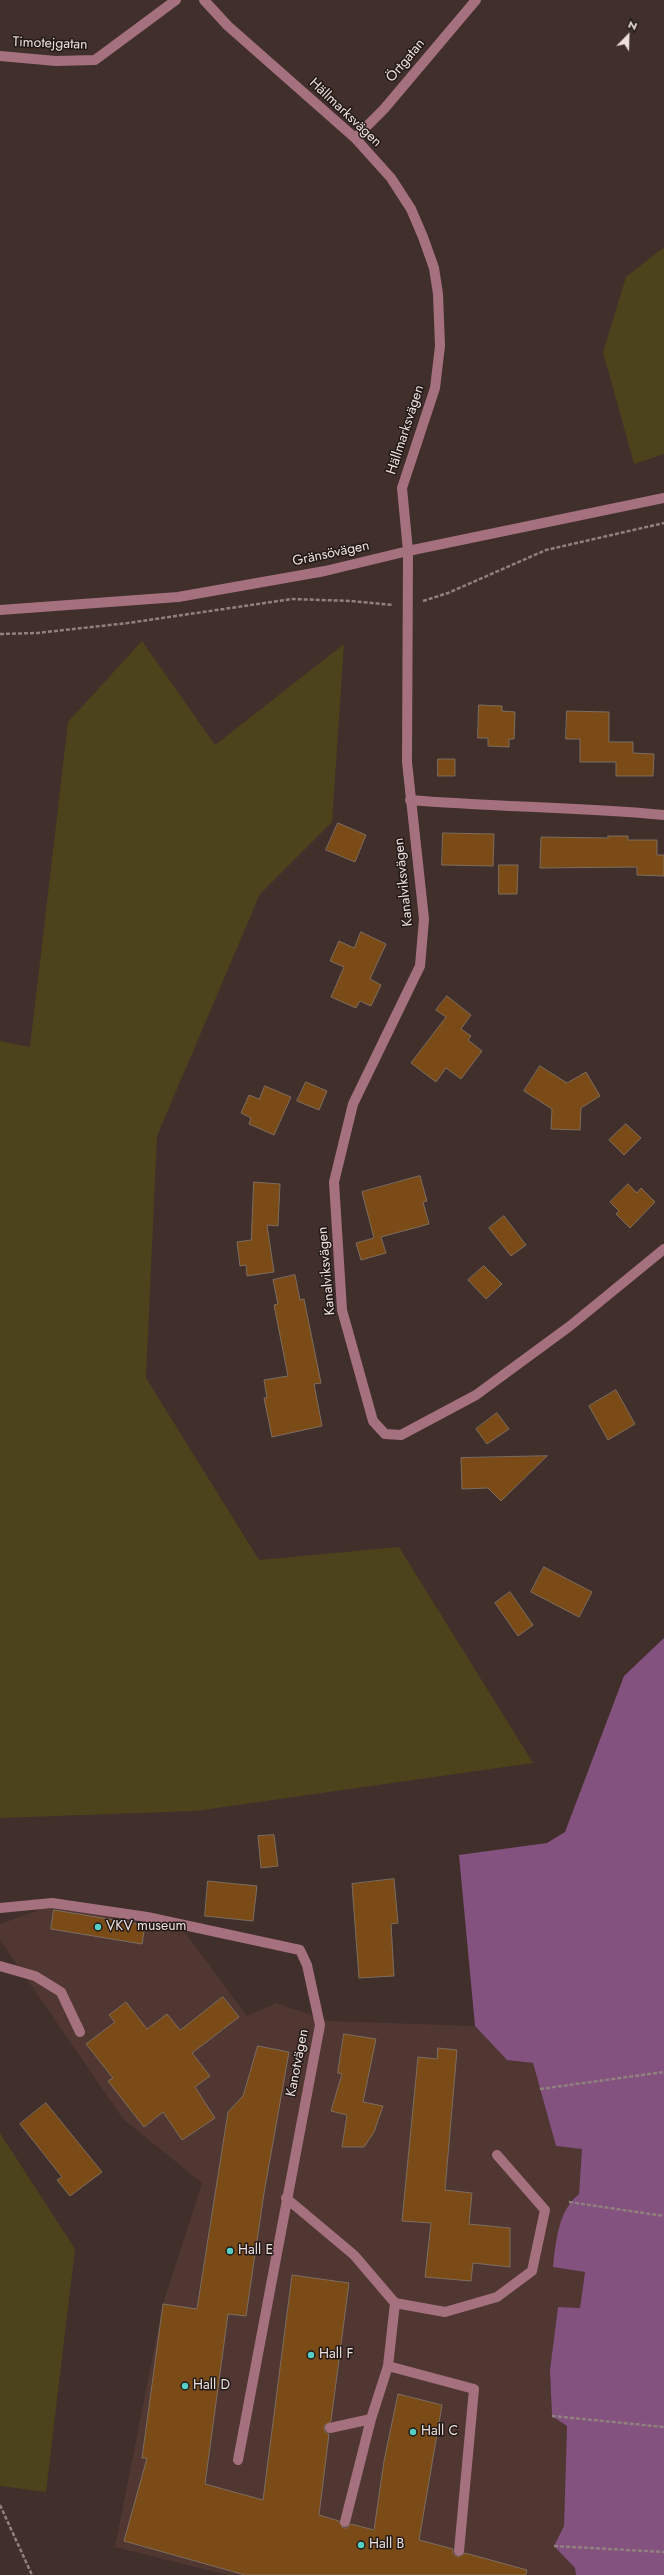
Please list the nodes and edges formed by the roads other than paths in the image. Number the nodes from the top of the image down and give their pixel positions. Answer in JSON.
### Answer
{"nodes":[{"id":1,"x":176,"y":0,"type":"edge"},
{"id":2,"x":204,"y":0,"type":"edge"},
{"id":3,"x":476,"y":0,"type":"edge"},
{"id":4,"x":0,"y":56,"type":"edge"},
{"id":5,"x":355,"y":138,"type":"junction"},
{"id":6,"x":664,"y":498,"type":"edge"},
{"id":7,"x":408,"y":551,"type":"junction"},
{"id":8,"x":0,"y":610,"type":"edge"},
{"id":9,"x":410,"y":800,"type":"junction"},
{"id":10,"x":664,"y":815,"type":"edge"},
{"id":11,"x":664,"y":1248,"type":"edge"},
{"id":12,"x":0,"y":1908,"type":"edge"},
{"id":13,"x":0,"y":1966,"type":"edge"},
{"id":14,"x":80,"y":2032,"type":"dead end"},
{"id":15,"x":497,"y":2155,"type":"dead end"},
{"id":16,"x":286,"y":2198,"type":"junction"},
{"id":17,"x":395,"y":2303,"type":"junction"},
{"id":18,"x":388,"y":2366,"type":"junction"},
{"id":19,"x":371,"y":2419,"type":"junction"},
{"id":20,"x":330,"y":2428,"type":"dead end"},
{"id":21,"x":238,"y":2460,"type":"dead end"},
{"id":22,"x":345,"y":2522,"type":"dead end"},
{"id":23,"x":459,"y":2551,"type":"dead end"}],
"edges":[{"from":1,"to":4,"type":"street","name":"Timotejgatan"},
{"from":2,"to":5,"type":"street","name":"Hällmarksvägen"},
{"from":3,"to":5,"type":"street","name":"Örtgatan"},
{"from":5,"to":7,"type":"street","name":"Hällmarksvägen"},
{"from":6,"to":7,"type":"street","name":"Gränsövägen"},
{"from":7,"to":8,"type":"street","name":"Gränsövägen"},
{"from":7,"to":9,"type":"street","name":"Kanalviksvägen"},
{"from":9,"to":10,"type":"street"},
{"from":9,"to":11,"type":"street","name":"Kanalviksvägen"},
{"from":12,"to":16,"type":"street","name":"Kanotvägen"},
{"from":13,"to":14,"type":"street"},
{"from":15,"to":17,"type":"street"},
{"from":16,"to":17,"type":"street"},
{"from":16,"to":21,"type":"street","name":"Kanotvägen"},
{"from":17,"to":18,"type":"street"},
{"from":18,"to":19,"type":"street"},
{"from":18,"to":23,"type":"street"},
{"from":19,"to":20,"type":"street"},
{"from":19,"to":22,"type":"street"}]}
